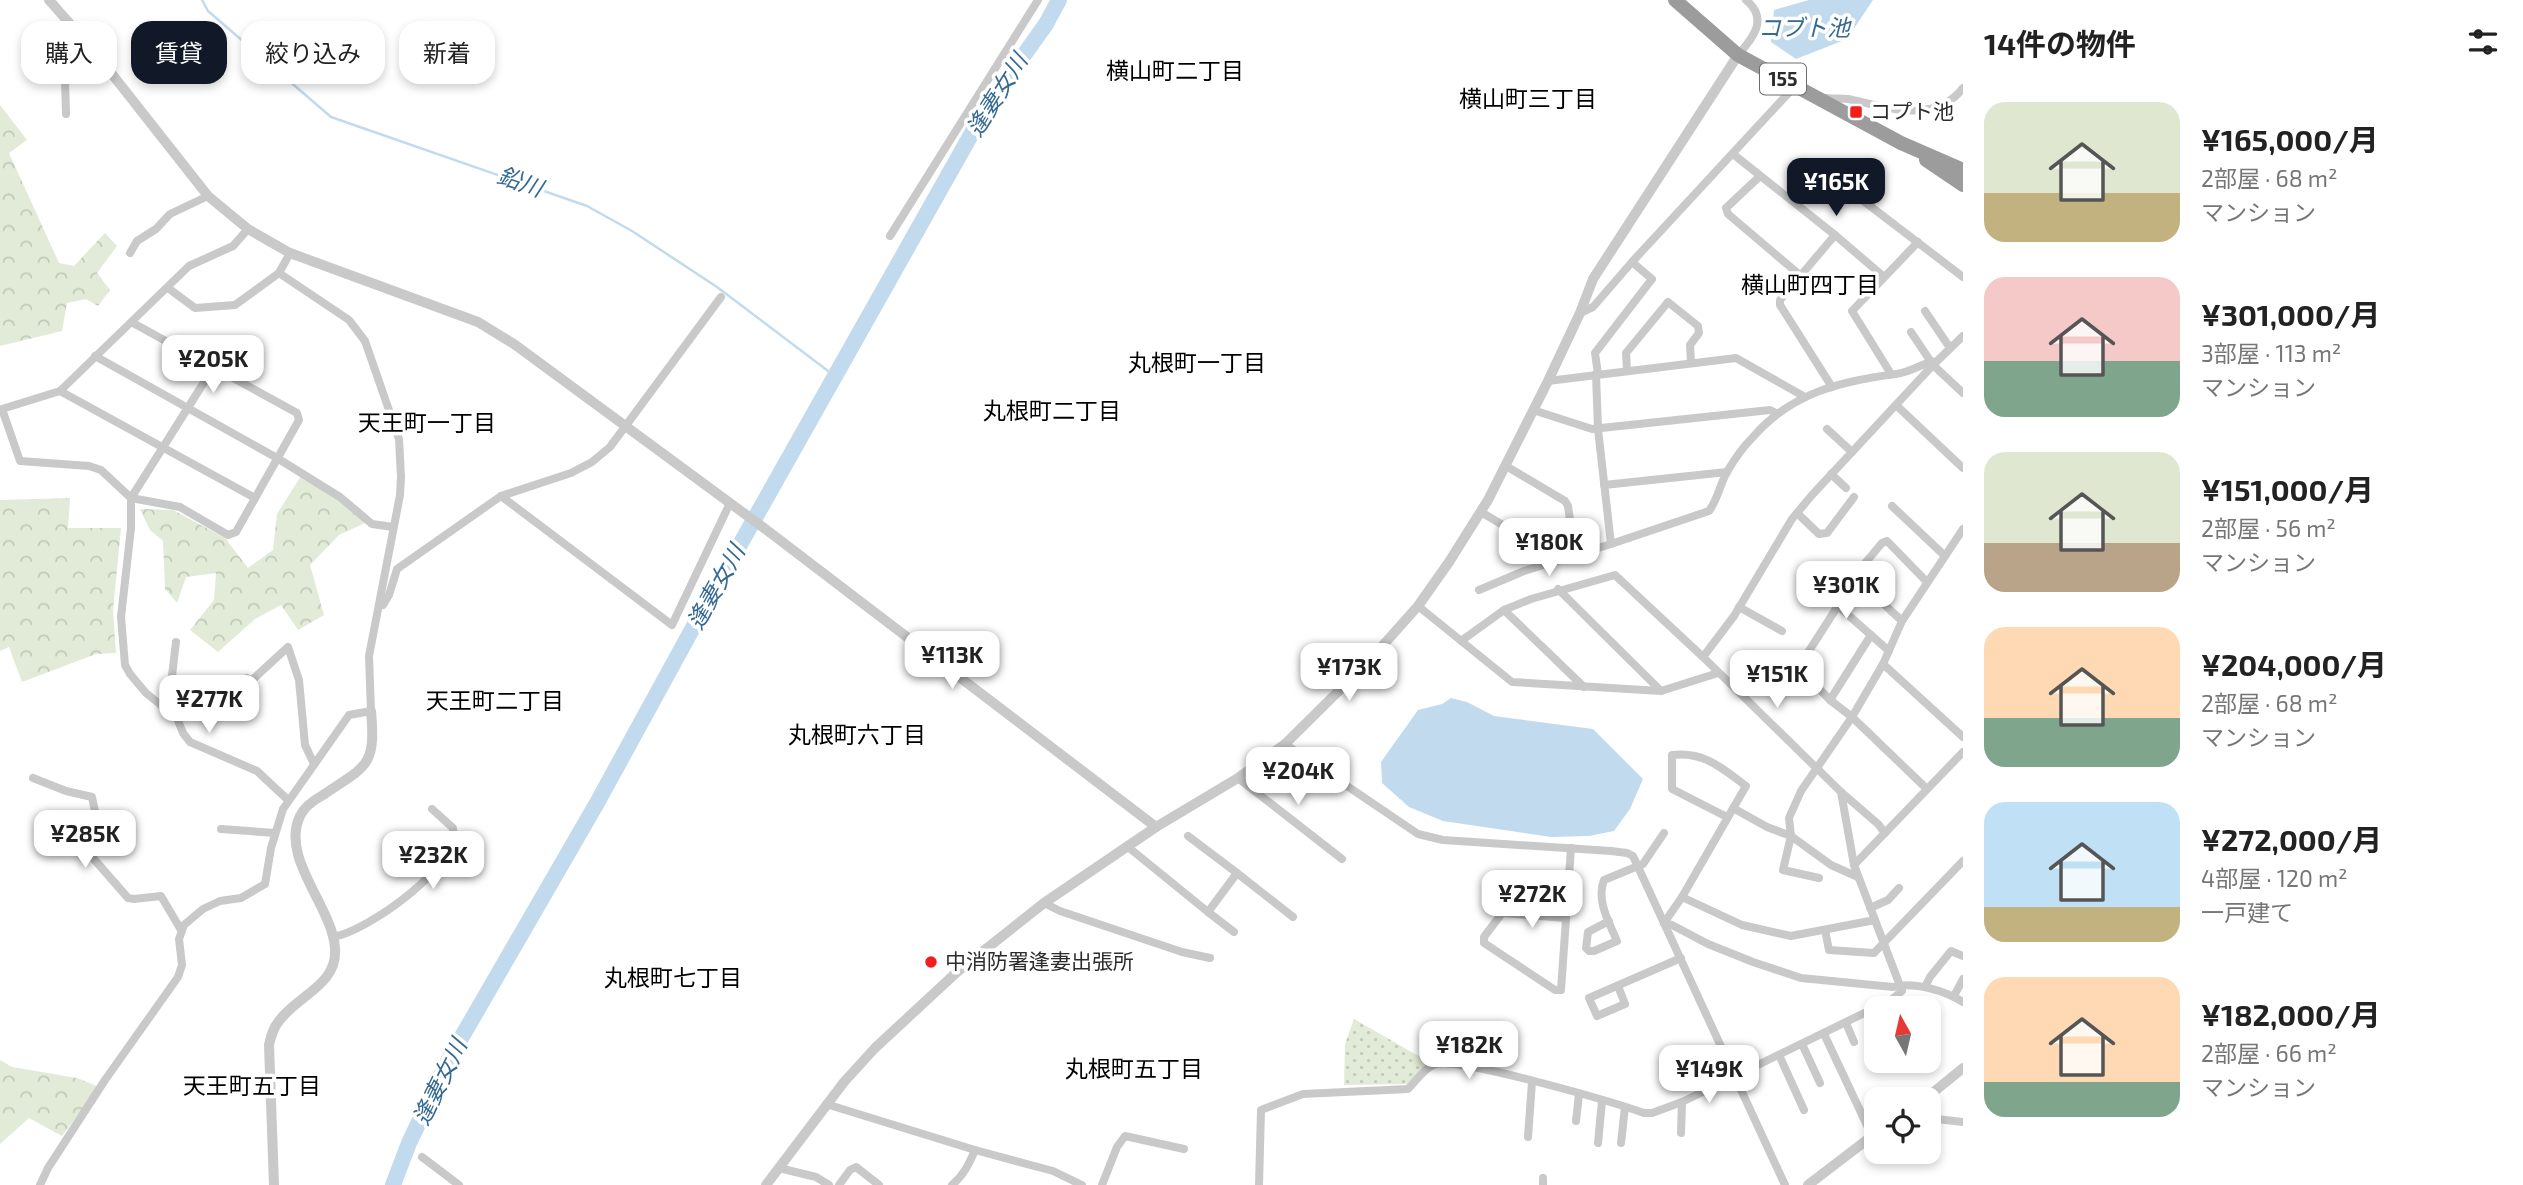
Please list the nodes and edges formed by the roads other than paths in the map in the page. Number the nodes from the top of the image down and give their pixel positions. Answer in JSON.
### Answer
{"nodes":[{"id":1,"x":49,"y":0,"type":"edge"},
{"id":2,"x":1038,"y":0,"type":"edge"},
{"id":3,"x":1675,"y":0,"type":"edge"},
{"id":4,"x":1746,"y":0,"type":"edge"},
{"id":5,"x":67,"y":21,"type":"edge"},
{"id":6,"x":1738,"y":55,"type":"junction"},
{"id":7,"x":117,"y":80,"type":"edge"},
{"id":8,"x":65,"y":84,"type":"edge"},
{"id":9,"x":1795,"y":86,"type":"junction"},
{"id":10,"x":1963,"y":88,"type":"edge"},
{"id":11,"x":1816,"y":98,"type":"junction"},
{"id":12,"x":65,"y":114,"type":"dead end"},
{"id":13,"x":1901,"y":143,"type":"junction"},
{"id":14,"x":1733,"y":154,"type":"junction"},
{"id":15,"x":1819,"y":167,"type":"dead end"},
{"id":16,"x":1963,"y":170,"type":"edge"},
{"id":17,"x":1760,"y":176,"type":"junction"},
{"id":18,"x":1963,"y":185,"type":"edge"},
{"id":19,"x":208,"y":196,"type":"junction"},
{"id":20,"x":248,"y":229,"type":"junction"},
{"id":21,"x":1835,"y":235,"type":"junction"},
{"id":22,"x":890,"y":236,"type":"dead end"},
{"id":23,"x":1918,"y":242,"type":"junction"},
{"id":24,"x":130,"y":253,"type":"dead end"},
{"id":25,"x":290,"y":253,"type":"junction"},
{"id":26,"x":1632,"y":262,"type":"junction"},
{"id":27,"x":279,"y":273,"type":"junction"},
{"id":28,"x":1801,"y":276,"type":"junction"},
{"id":29,"x":1883,"y":276,"type":"junction"},
{"id":30,"x":1963,"y":277,"type":"edge"},
{"id":31,"x":168,"y":288,"type":"junction"},
{"id":32,"x":720,"y":297,"type":"dead end"},
{"id":33,"x":1925,"y":311,"type":"dead end"},
{"id":34,"x":1580,"y":313,"type":"junction"},
{"id":35,"x":133,"y":323,"type":"junction"},
{"id":36,"x":1911,"y":332,"type":"dead end"},
{"id":37,"x":1963,"y":337,"type":"edge"},
{"id":38,"x":1950,"y":348,"type":"junction"},
{"id":39,"x":95,"y":356,"type":"junction"},
{"id":40,"x":1691,"y":363,"type":"junction"},
{"id":41,"x":1932,"y":363,"type":"junction"},
{"id":42,"x":213,"y":368,"type":"junction"},
{"id":43,"x":1627,"y":371,"type":"junction"},
{"id":44,"x":1597,"y":374,"type":"junction"},
{"id":45,"x":1891,"y":374,"type":"junction"},
{"id":46,"x":1548,"y":381,"type":"junction"},
{"id":47,"x":1832,"y":387,"type":"junction"},
{"id":48,"x":60,"y":391,"type":"junction"},
{"id":49,"x":1963,"y":393,"type":"edge"},
{"id":50,"x":1805,"y":397,"type":"junction"},
{"id":51,"x":1896,"y":405,"type":"junction"},
{"id":52,"x":188,"y":407,"type":"junction"},
{"id":53,"x":1533,"y":410,"type":"junction"},
{"id":54,"x":1776,"y":413,"type":"junction"},
{"id":55,"x":627,"y":427,"type":"junction"},
{"id":56,"x":1598,"y":429,"type":"junction"},
{"id":57,"x":1827,"y":429,"type":"dead end"},
{"id":58,"x":164,"y":448,"type":"junction"},
{"id":59,"x":1852,"y":452,"type":"junction"},
{"id":60,"x":277,"y":458,"type":"junction"},
{"id":61,"x":1506,"y":466,"type":"junction"},
{"id":62,"x":1963,"y":468,"type":"edge"},
{"id":63,"x":1727,"y":472,"type":"junction"},
{"id":64,"x":1831,"y":474,"type":"junction"},
{"id":65,"x":1604,"y":485,"type":"junction"},
{"id":66,"x":1846,"y":488,"type":"dead end"},
{"id":67,"x":501,"y":496,"type":"junction"},
{"id":68,"x":1854,"y":497,"type":"dead end"},
{"id":69,"x":131,"y":498,"type":"junction"},
{"id":70,"x":255,"y":498,"type":"junction"},
{"id":71,"x":734,"y":506,"type":"junction"},
{"id":72,"x":1892,"y":506,"type":"dead end"},
{"id":73,"x":1481,"y":512,"type":"junction"},
{"id":74,"x":1797,"y":513,"type":"junction"},
{"id":75,"x":393,"y":527,"type":"junction"},
{"id":76,"x":1963,"y":529,"type":"edge"},
{"id":77,"x":1516,"y":533,"type":"dead end"},
{"id":78,"x":1611,"y":544,"type":"junction"},
{"id":79,"x":1575,"y":555,"type":"junction"},
{"id":80,"x":1945,"y":556,"type":"junction"},
{"id":81,"x":1856,"y":578,"type":"junction"},
{"id":82,"x":1927,"y":582,"type":"junction"},
{"id":83,"x":1558,"y":589,"type":"junction"},
{"id":84,"x":1479,"y":590,"type":"dead end"},
{"id":85,"x":1418,"y":606,"type":"junction"},
{"id":86,"x":1838,"y":606,"type":"junction"},
{"id":87,"x":1740,"y":607,"type":"junction"},
{"id":88,"x":1504,"y":610,"type":"junction"},
{"id":89,"x":379,"y":611,"type":"junction"},
{"id":90,"x":1902,"y":621,"type":"junction"},
{"id":91,"x":1782,"y":631,"type":"dead end"},
{"id":92,"x":1871,"y":635,"type":"junction"},
{"id":93,"x":1461,"y":641,"type":"junction"},
{"id":94,"x":176,"y":642,"type":"dead end"},
{"id":95,"x":1889,"y":651,"type":"junction"},
{"id":96,"x":1703,"y":657,"type":"junction"},
{"id":97,"x":1883,"y":664,"type":"junction"},
{"id":98,"x":1718,"y":673,"type":"junction"},
{"id":99,"x":247,"y":678,"type":"dead end"},
{"id":100,"x":1584,"y":687,"type":"junction"},
{"id":101,"x":1661,"y":691,"type":"junction"},
{"id":102,"x":1830,"y":700,"type":"junction"},
{"id":103,"x":168,"y":709,"type":"junction"},
{"id":104,"x":371,"y":711,"type":"junction"},
{"id":105,"x":1852,"y":717,"type":"junction"},
{"id":106,"x":1963,"y":737,"type":"edge"},
{"id":107,"x":1285,"y":744,"type":"junction"},
{"id":108,"x":1963,"y":752,"type":"edge"},
{"id":109,"x":314,"y":764,"type":"junction"},
{"id":110,"x":1816,"y":767,"type":"junction"},
{"id":111,"x":33,"y":778,"type":"dead end"},
{"id":112,"x":1238,"y":778,"type":"junction"},
{"id":113,"x":1927,"y":789,"type":"junction"},
{"id":114,"x":1841,"y":792,"type":"junction"},
{"id":115,"x":288,"y":800,"type":"junction"},
{"id":116,"x":1733,"y":808,"type":"junction"},
{"id":117,"x":432,"y":809,"type":"dead end"},
{"id":118,"x":1727,"y":817,"type":"junction"},
{"id":119,"x":1156,"y":827,"type":"junction"},
{"id":120,"x":220,"y":829,"type":"dead end"},
{"id":121,"x":275,"y":833,"type":"junction"},
{"id":122,"x":1664,"y":833,"type":"dead end"},
{"id":123,"x":1885,"y":833,"type":"junction"},
{"id":124,"x":1188,"y":836,"type":"dead end"},
{"id":125,"x":1791,"y":836,"type":"junction"},
{"id":126,"x":1128,"y":847,"type":"junction"},
{"id":127,"x":1571,"y":848,"type":"junction"},
{"id":128,"x":1342,"y":859,"type":"dead end"},
{"id":129,"x":1963,"y":861,"type":"edge"},
{"id":130,"x":1854,"y":865,"type":"junction"},
{"id":131,"x":1637,"y":866,"type":"junction"},
{"id":132,"x":1237,"y":873,"type":"junction"},
{"id":133,"x":1858,"y":877,"type":"junction"},
{"id":134,"x":1819,"y":878,"type":"dead end"},
{"id":135,"x":1568,"y":881,"type":"junction"},
{"id":136,"x":1899,"y":888,"type":"dead end"},
{"id":137,"x":1682,"y":897,"type":"junction"},
{"id":138,"x":1044,"y":903,"type":"junction"},
{"id":139,"x":1870,"y":908,"type":"junction"},
{"id":140,"x":1208,"y":912,"type":"junction"},
{"id":141,"x":1502,"y":914,"type":"junction"},
{"id":142,"x":1293,"y":917,"type":"dead end"},
{"id":143,"x":1565,"y":918,"type":"junction"},
{"id":144,"x":1875,"y":920,"type":"junction"},
{"id":145,"x":1609,"y":921,"type":"dead end"},
{"id":146,"x":1664,"y":923,"type":"junction"},
{"id":147,"x":181,"y":930,"type":"junction"},
{"id":148,"x":1825,"y":930,"type":"junction"},
{"id":149,"x":1234,"y":932,"type":"dead end"},
{"id":150,"x":333,"y":937,"type":"junction"},
{"id":151,"x":1883,"y":945,"type":"junction"},
{"id":152,"x":1963,"y":956,"type":"edge"},
{"id":153,"x":1210,"y":958,"type":"dead end"},
{"id":154,"x":1681,"y":958,"type":"junction"},
{"id":155,"x":1963,"y":979,"type":"edge"},
{"id":156,"x":1898,"y":985,"type":"junction"},
{"id":157,"x":1618,"y":986,"type":"junction"},
{"id":158,"x":1925,"y":987,"type":"junction"},
{"id":159,"x":1899,"y":996,"type":"edge"},
{"id":160,"x":1954,"y":996,"type":"junction"},
{"id":161,"x":1963,"y":1002,"type":"edge"},
{"id":162,"x":1864,"y":1016,"type":"edge"},
{"id":163,"x":1846,"y":1023,"type":"junction"},
{"id":164,"x":1824,"y":1034,"type":"junction"},
{"id":165,"x":1854,"y":1042,"type":"dead end"},
{"id":166,"x":1802,"y":1044,"type":"junction"},
{"id":167,"x":1779,"y":1055,"type":"junction"},
{"id":168,"x":1963,"y":1068,"type":"edge"},
{"id":169,"x":1735,"y":1076,"type":"junction"},
{"id":170,"x":1532,"y":1082,"type":"junction"},
{"id":171,"x":1820,"y":1083,"type":"dead end"},
{"id":172,"x":1940,"y":1087,"type":"edge"},
{"id":173,"x":1579,"y":1094,"type":"junction"},
{"id":174,"x":1602,"y":1101,"type":"junction"},
{"id":175,"x":1682,"y":1102,"type":"junction"},
{"id":176,"x":826,"y":1104,"type":"junction"},
{"id":177,"x":1625,"y":1107,"type":"junction"},
{"id":178,"x":1804,"y":1110,"type":"dead end"},
{"id":179,"x":1864,"y":1114,"type":"edge"},
{"id":180,"x":1941,"y":1119,"type":"edge"},
{"id":181,"x":1576,"y":1121,"type":"dead end"},
{"id":182,"x":1963,"y":1122,"type":"edge"},
{"id":183,"x":1681,"y":1133,"type":"dead end"},
{"id":184,"x":1528,"y":1137,"type":"dead end"},
{"id":185,"x":1598,"y":1143,"type":"dead end"},
{"id":186,"x":1621,"y":1143,"type":"dead end"},
{"id":187,"x":1864,"y":1143,"type":"edge"},
{"id":188,"x":1184,"y":1149,"type":"dead end"},
{"id":189,"x":975,"y":1150,"type":"junction"},
{"id":190,"x":422,"y":1157,"type":"dead end"},
{"id":191,"x":779,"y":1168,"type":"junction"},
{"id":192,"x":1820,"y":1181,"type":"edge"},
{"id":193,"x":1066,"y":1182,"type":"edge"},
{"id":194,"x":40,"y":1185,"type":"edge"},
{"id":195,"x":274,"y":1185,"type":"edge"},
{"id":196,"x":459,"y":1185,"type":"edge"},
{"id":197,"x":766,"y":1185,"type":"edge"},
{"id":198,"x":829,"y":1185,"type":"edge"},
{"id":199,"x":839,"y":1185,"type":"edge"},
{"id":200,"x":879,"y":1185,"type":"edge"},
{"id":201,"x":952,"y":1185,"type":"edge"},
{"id":202,"x":1082,"y":1185,"type":"edge"},
{"id":203,"x":1102,"y":1185,"type":"edge"},
{"id":204,"x":1259,"y":1185,"type":"edge"},
{"id":205,"x":1785,"y":1185,"type":"edge"},
{"id":206,"x":1808,"y":1185,"type":"edge"},
{"id":207,"x":1829,"y":1185,"type":"edge"}],
"edges":[{"from":1,"to":5,"type":"street"},
{"from":2,"to":22,"type":"street"},
{"from":3,"to":6,"type":"highway","number":"155"},
{"from":4,"to":6,"type":"street"},
{"from":6,"to":9,"type":"highway","number":"155"},
{"from":6,"to":34,"type":"street"},
{"from":7,"to":19,"type":"street"},
{"from":8,"to":12,"type":"street"},
{"from":9,"to":11,"type":"highway","number":"155"},
{"from":9,"to":14,"type":"street"},
{"from":10,"to":11,"type":"street"},
{"from":11,"to":13,"type":"highway","number":"155"},
{"from":13,"to":16,"type":"highway","number":"155"},
{"from":13,"to":18,"type":"highway","number":"155"},
{"from":14,"to":17,"type":"street"},
{"from":14,"to":26,"type":"street"},
{"from":15,"to":23,"type":"street"},
{"from":17,"to":21,"type":"street"},
{"from":17,"to":28,"type":"street"},
{"from":19,"to":20,"type":"street"},
{"from":19,"to":24,"type":"street"},
{"from":20,"to":25,"type":"street"},
{"from":20,"to":31,"type":"street"},
{"from":21,"to":28,"type":"street"},
{"from":21,"to":29,"type":"street"},
{"from":23,"to":29,"type":"street"},
{"from":23,"to":30,"type":"street"},
{"from":25,"to":27,"type":"street"},
{"from":25,"to":55,"type":"street"},
{"from":26,"to":34,"type":"street"},
{"from":26,"to":44,"type":"street"},
{"from":27,"to":31,"type":"street"},
{"from":27,"to":75,"type":"street"},
{"from":28,"to":47,"type":"street"},
{"from":29,"to":45,"type":"street"},
{"from":31,"to":35,"type":"street"},
{"from":32,"to":55,"type":"street"},
{"from":33,"to":38,"type":"street"},
{"from":34,"to":46,"type":"street"},
{"from":35,"to":39,"type":"street"},
{"from":35,"to":42,"type":"street"},
{"from":36,"to":41,"type":"street"},
{"from":37,"to":38,"type":"street"},
{"from":38,"to":41,"type":"street"},
{"from":39,"to":48,"type":"street"},
{"from":39,"to":52,"type":"street"},
{"from":40,"to":43,"type":"street"},
{"from":40,"to":43,"type":"street"},
{"from":40,"to":50,"type":"street"},
{"from":41,"to":45,"type":"street"},
{"from":41,"to":49,"type":"street"},
{"from":41,"to":51,"type":"street"},
{"from":42,"to":52,"type":"street"},
{"from":42,"to":60,"type":"street"},
{"from":43,"to":44,"type":"street"},
{"from":44,"to":46,"type":"street"},
{"from":44,"to":56,"type":"street"},
{"from":45,"to":47,"type":"street"},
{"from":46,"to":53,"type":"street"},
{"from":47,"to":50,"type":"street"},
{"from":48,"to":58,"type":"street"},
{"from":48,"to":69,"type":"street"},
{"from":50,"to":54,"type":"street"},
{"from":51,"to":59,"type":"street"},
{"from":51,"to":62,"type":"street"},
{"from":52,"to":58,"type":"street"},
{"from":52,"to":60,"type":"street"},
{"from":53,"to":56,"type":"street"},
{"from":53,"to":61,"type":"street"},
{"from":54,"to":56,"type":"street"},
{"from":54,"to":63,"type":"street"},
{"from":55,"to":67,"type":"street"},
{"from":55,"to":71,"type":"street"},
{"from":56,"to":65,"type":"street"},
{"from":57,"to":59,"type":"street"},
{"from":58,"to":69,"type":"street"},
{"from":58,"to":70,"type":"street"},
{"from":59,"to":64,"type":"street"},
{"from":60,"to":70,"type":"street"},
{"from":60,"to":75,"type":"street"},
{"from":61,"to":73,"type":"street"},
{"from":61,"to":79,"type":"street"},
{"from":63,"to":65,"type":"street"},
{"from":63,"to":78,"type":"street"},
{"from":64,"to":66,"type":"street"},
{"from":64,"to":74,"type":"street"},
{"from":65,"to":78,"type":"street"},
{"from":67,"to":71,"type":"street"},
{"from":67,"to":89,"type":"street"},
{"from":68,"to":74,"type":"street"},
{"from":69,"to":70,"type":"street"},
{"from":69,"to":103,"type":"street"},
{"from":71,"to":119,"type":"street"},
{"from":72,"to":80,"type":"street"},
{"from":73,"to":77,"type":"street"},
{"from":73,"to":85,"type":"street"},
{"from":74,"to":87,"type":"street"},
{"from":75,"to":89,"type":"street"},
{"from":76,"to":80,"type":"street"},
{"from":78,"to":79,"type":"street"},
{"from":79,"to":84,"type":"street"},
{"from":80,"to":82,"type":"street"},
{"from":81,"to":82,"type":"street"},
{"from":81,"to":86,"type":"street"},
{"from":81,"to":90,"type":"street"},
{"from":82,"to":90,"type":"street"},
{"from":83,"to":88,"type":"street"},
{"from":83,"to":96,"type":"street"},
{"from":83,"to":101,"type":"street"},
{"from":85,"to":93,"type":"street"},
{"from":85,"to":107,"type":"street"},
{"from":86,"to":92,"type":"street"},
{"from":86,"to":102,"type":"street"},
{"from":87,"to":91,"type":"street"},
{"from":87,"to":96,"type":"street"},
{"from":88,"to":93,"type":"street"},
{"from":88,"to":100,"type":"street"},
{"from":89,"to":104,"type":"street"},
{"from":90,"to":95,"type":"street"},
{"from":92,"to":95,"type":"street"},
{"from":92,"to":102,"type":"street"},
{"from":93,"to":100,"type":"street"},
{"from":94,"to":103,"type":"street"},
{"from":95,"to":97,"type":"street"},
{"from":96,"to":98,"type":"street"},
{"from":97,"to":105,"type":"street"},
{"from":97,"to":106,"type":"street"},
{"from":98,"to":101,"type":"street"},
{"from":98,"to":110,"type":"street"},
{"from":99,"to":109,"type":"street"},
{"from":100,"to":101,"type":"street"},
{"from":102,"to":105,"type":"street"},
{"from":103,"to":115,"type":"street"},
{"from":104,"to":109,"type":"street"},
{"from":104,"to":150,"type":"street"},
{"from":105,"to":110,"type":"street"},
{"from":105,"to":113,"type":"street"},
{"from":107,"to":112,"type":"street"},
{"from":107,"to":127,"type":"street"},
{"from":108,"to":113,"type":"street"},
{"from":109,"to":115,"type":"street"},
{"from":110,"to":114,"type":"street"},
{"from":110,"to":125,"type":"street"},
{"from":111,"to":147,"type":"street"},
{"from":112,"to":119,"type":"street"},
{"from":112,"to":128,"type":"street"},
{"from":113,"to":123,"type":"street"},
{"from":114,"to":123,"type":"street"},
{"from":114,"to":130,"type":"street"},
{"from":115,"to":121,"type":"street"},
{"from":116,"to":118,"type":"street"},
{"from":116,"to":118,"type":"street"},
{"from":116,"to":125,"type":"street"},
{"from":117,"to":150,"type":"street"},
{"from":118,"to":137,"type":"street"},
{"from":119,"to":126,"type":"street"},
{"from":120,"to":121,"type":"street"},
{"from":121,"to":147,"type":"street"},
{"from":122,"to":131,"type":"street"},
{"from":123,"to":130,"type":"street"},
{"from":124,"to":132,"type":"street"},
{"from":125,"to":133,"type":"street"},
{"from":125,"to":134,"type":"street"},
{"from":126,"to":138,"type":"street"},
{"from":126,"to":140,"type":"street"},
{"from":127,"to":131,"type":"street"},
{"from":127,"to":135,"type":"street"},
{"from":129,"to":151,"type":"street"},
{"from":130,"to":133,"type":"street"},
{"from":131,"to":145,"type":"street"},
{"from":131,"to":146,"type":"street"},
{"from":132,"to":140,"type":"street"},
{"from":132,"to":142,"type":"street"},
{"from":133,"to":139,"type":"street"},
{"from":135,"to":141,"type":"street"},
{"from":135,"to":143,"type":"street"},
{"from":136,"to":139,"type":"street"},
{"from":137,"to":146,"type":"street"},
{"from":137,"to":148,"type":"street"},
{"from":138,"to":153,"type":"street"},
{"from":138,"to":176,"type":"street"},
{"from":139,"to":144,"type":"street"},
{"from":140,"to":149,"type":"street"},
{"from":141,"to":143,"type":"street"},
{"from":141,"to":143,"type":"street"},
{"from":144,"to":148,"type":"street"},
{"from":144,"to":151,"type":"street"},
{"from":146,"to":154,"type":"street"},
{"from":146,"to":156,"type":"street"},
{"from":147,"to":194,"type":"street"},
{"from":148,"to":151,"type":"street"},
{"from":150,"to":195,"type":"street"},
{"from":151,"to":156,"type":"street"},
{"from":152,"to":158,"type":"street"},
{"from":154,"to":157,"type":"street"},
{"from":154,"to":169,"type":"street"},
{"from":155,"to":160,"type":"street"},
{"from":156,"to":158,"type":"street"},
{"from":156,"to":159,"type":"street"},
{"from":157,"to":157,"type":"street"},
{"from":158,"to":160,"type":"street"},
{"from":160,"to":161,"type":"street"},
{"from":162,"to":163,"type":"street"},
{"from":163,"to":164,"type":"street"},
{"from":163,"to":165,"type":"street"},
{"from":164,"to":166,"type":"street"},
{"from":164,"to":179,"type":"street"},
{"from":166,"to":167,"type":"street"},
{"from":166,"to":171,"type":"street"},
{"from":167,"to":169,"type":"street"},
{"from":167,"to":178,"type":"street"},
{"from":168,"to":172,"type":"street"},
{"from":169,"to":175,"type":"street"},
{"from":169,"to":205,"type":"street"},
{"from":170,"to":173,"type":"street"},
{"from":170,"to":184,"type":"street"},
{"from":170,"to":204,"type":"street"},
{"from":173,"to":174,"type":"street"},
{"from":173,"to":181,"type":"street"},
{"from":174,"to":177,"type":"street"},
{"from":174,"to":185,"type":"street"},
{"from":175,"to":177,"type":"street"},
{"from":175,"to":183,"type":"street"},
{"from":176,"to":189,"type":"street"},
{"from":176,"to":191,"type":"street"},
{"from":177,"to":186,"type":"street"},
{"from":180,"to":182,"type":"street"},
{"from":187,"to":192,"type":"street"},
{"from":188,"to":203,"type":"street"},
{"from":189,"to":193,"type":"street"},
{"from":189,"to":201,"type":"street"},
{"from":190,"to":196,"type":"street"},
{"from":191,"to":197,"type":"street"},
{"from":191,"to":198,"type":"street"},
{"from":192,"to":206,"type":"street"},
{"from":192,"to":207,"type":"street"},
{"from":193,"to":202,"type":"street"},
{"from":199,"to":200,"type":"street"}]}
